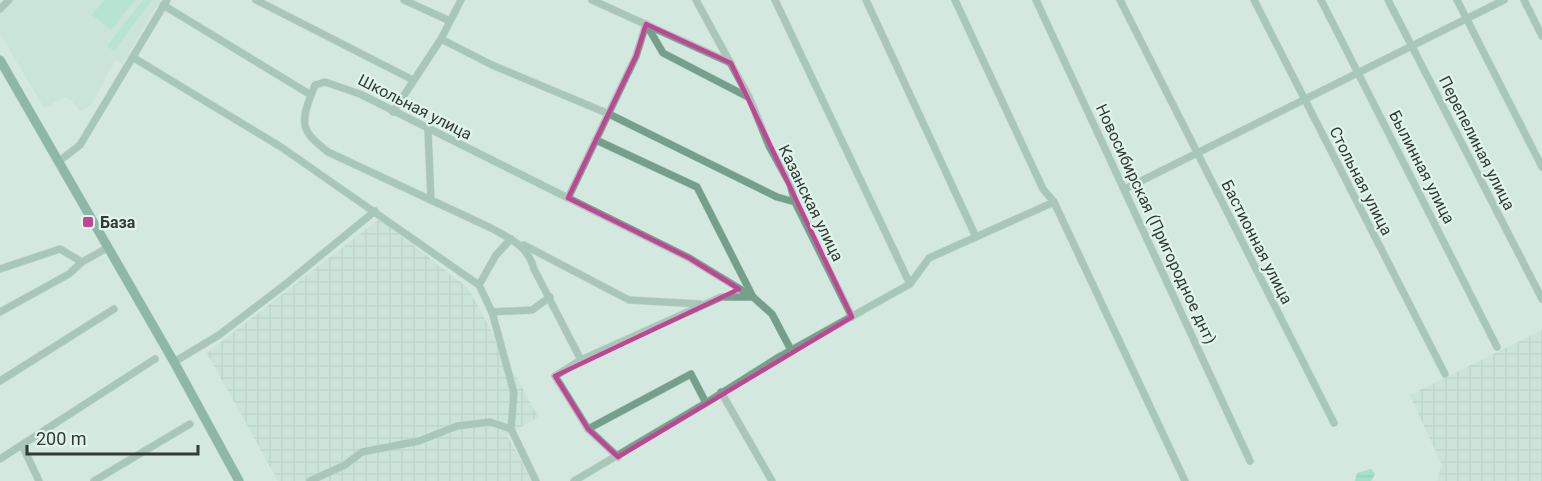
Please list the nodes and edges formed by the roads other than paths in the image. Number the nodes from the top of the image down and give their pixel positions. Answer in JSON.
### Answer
{"nodes":[{"id":1,"x":9,"y":0,"type":"edge"},
{"id":2,"x":256,"y":0,"type":"edge"},
{"id":3,"x":404,"y":0,"type":"edge"},
{"id":4,"x":461,"y":0,"type":"edge"},
{"id":5,"x":592,"y":0,"type":"edge"},
{"id":6,"x":696,"y":0,"type":"edge"},
{"id":7,"x":775,"y":0,"type":"edge"},
{"id":8,"x":866,"y":0,"type":"edge"},
{"id":9,"x":955,"y":0,"type":"edge"},
{"id":10,"x":1036,"y":0,"type":"edge"},
{"id":11,"x":1120,"y":0,"type":"edge"},
{"id":12,"x":1254,"y":0,"type":"edge"},
{"id":13,"x":1321,"y":0,"type":"edge"},
{"id":14,"x":1388,"y":0,"type":"edge"},
{"id":15,"x":1457,"y":0,"type":"edge"},
{"id":16,"x":1504,"y":0,"type":"edge"},
{"id":17,"x":1524,"y":0,"type":"edge"},
{"id":18,"x":165,"y":3,"type":"edge"},
{"id":19,"x":0,"y":9,"type":"edge"},
{"id":20,"x":1467,"y":20,"type":"junction"},
{"id":21,"x":450,"y":21,"type":"junction"},
{"id":22,"x":646,"y":24,"type":"junction"},
{"id":23,"x":1542,"y":36,"type":"edge"},
{"id":24,"x":441,"y":39,"type":"junction"},
{"id":25,"x":1411,"y":46,"type":"junction"},
{"id":26,"x":134,"y":58,"type":"junction"},
{"id":27,"x":0,"y":60,"type":"edge"},
{"id":28,"x":731,"y":63,"type":"junction"},
{"id":29,"x":1359,"y":74,"type":"junction"},
{"id":30,"x":413,"y":80,"type":"junction"},
{"id":31,"x":311,"y":95,"type":"junction"},
{"id":32,"x":750,"y":99,"type":"junction"},
{"id":33,"x":1305,"y":99,"type":"junction"},
{"id":34,"x":393,"y":112,"type":"junction"},
{"id":35,"x":609,"y":114,"type":"junction"},
{"id":36,"x":428,"y":129,"type":"junction"},
{"id":37,"x":596,"y":140,"type":"junction"},
{"id":38,"x":1198,"y":155,"type":"junction"},
{"id":39,"x":58,"y":162,"type":"junction"},
{"id":40,"x":1542,"y":167,"type":"edge"},
{"id":41,"x":1125,"y":189,"type":"junction"},
{"id":42,"x":568,"y":198,"type":"junction"},
{"id":43,"x":431,"y":200,"type":"junction"},
{"id":44,"x":1054,"y":201,"type":"junction"},
{"id":45,"x":795,"y":202,"type":"junction"},
{"id":46,"x":375,"y":211,"type":"junction"},
{"id":47,"x":976,"y":237,"type":"junction"},
{"id":48,"x":510,"y":238,"type":"junction"},
{"id":49,"x":107,"y":248,"type":"junction"},
{"id":50,"x":82,"y":262,"type":"junction"},
{"id":51,"x":0,"y":268,"type":"edge"},
{"id":52,"x":910,"y":284,"type":"junction"},
{"id":53,"x":479,"y":285,"type":"junction"},
{"id":54,"x":550,"y":297,"type":"junction"},
{"id":55,"x":753,"y":297,"type":"junction"},
{"id":56,"x":1542,"y":299,"type":"edge"},
{"id":57,"x":703,"y":304,"type":"junction"},
{"id":58,"x":114,"y":309,"type":"dead end"},
{"id":59,"x":0,"y":312,"type":"edge"},
{"id":60,"x":492,"y":312,"type":"junction"},
{"id":61,"x":852,"y":316,"type":"junction"},
{"id":62,"x":1497,"y":347,"type":"dead end"},
{"id":63,"x":791,"y":350,"type":"junction"},
{"id":64,"x":155,"y":359,"type":"dead end"},
{"id":65,"x":581,"y":360,"type":"junction"},
{"id":66,"x":174,"y":362,"type":"junction"},
{"id":67,"x":1445,"y":374,"type":"dead end"},
{"id":68,"x":0,"y":381,"type":"edge"},
{"id":69,"x":721,"y":392,"type":"junction"},
{"id":70,"x":706,"y":403,"type":"junction"},
{"id":71,"x":1334,"y":423,"type":"dead end"},
{"id":72,"x":190,"y":424,"type":"dead end"},
{"id":73,"x":511,"y":429,"type":"junction"},
{"id":74,"x":588,"y":429,"type":"junction"},
{"id":75,"x":21,"y":445,"type":"junction"},
{"id":76,"x":618,"y":457,"type":"junction"},
{"id":77,"x":0,"y":459,"type":"edge"},
{"id":78,"x":1250,"y":461,"type":"dead end"},
{"id":79,"x":39,"y":481,"type":"edge"},
{"id":80,"x":94,"y":481,"type":"edge"},
{"id":81,"x":239,"y":481,"type":"edge"},
{"id":82,"x":310,"y":481,"type":"edge"},
{"id":83,"x":536,"y":481,"type":"edge"},
{"id":84,"x":574,"y":481,"type":"edge"},
{"id":85,"x":772,"y":481,"type":"edge"},
{"id":86,"x":1185,"y":481,"type":"edge"}],
"edges":[{"from":1,"to":19,"type":"street"},
{"from":2,"to":30,"type":"street"},
{"from":3,"to":21,"type":"street"},
{"from":4,"to":21,"type":"street"},
{"from":5,"to":22,"type":"street"},
{"from":6,"to":28,"type":"street","name":"Казанская улица"},
{"from":7,"to":52,"type":"street"},
{"from":8,"to":47,"type":"street"},
{"from":9,"to":44,"type":"street"},
{"from":10,"to":41,"type":"street","name":"Новосибирская (Пригородное днт)"},
{"from":11,"to":38,"type":"street","name":"Бастионная улица"},
{"from":12,"to":33,"type":"street","name":"Стольная улица"},
{"from":13,"to":29,"type":"street","name":"Былинная улица"},
{"from":14,"to":25,"type":"street","name":"Перепелиная улица"},
{"from":15,"to":20,"type":"street"},
{"from":16,"to":20,"type":"street"},
{"from":17,"to":23,"type":"street"},
{"from":18,"to":26,"type":"street"},
{"from":18,"to":31,"type":"street"},
{"from":20,"to":25,"type":"street"},
{"from":20,"to":40,"type":"street"},
{"from":21,"to":24,"type":"street"},
{"from":22,"to":28,"type":"street"},
{"from":22,"to":32,"type":"street"},
{"from":22,"to":35,"type":"street"},
{"from":24,"to":30,"type":"street"},
{"from":24,"to":35,"type":"street"},
{"from":25,"to":29,"type":"street"},
{"from":25,"to":56,"type":"street","name":"Перепелиная улица"},
{"from":26,"to":39,"type":"street"},
{"from":26,"to":46,"type":"street"},
{"from":27,"to":39,"type":"main road"},
{"from":28,"to":32,"type":"street","name":"Казанская улица"},
{"from":29,"to":33,"type":"street"},
{"from":29,"to":62,"type":"street","name":"Былинная улица"},
{"from":30,"to":34,"type":"street"},
{"from":31,"to":34,"type":"street","name":"Школьная улица"},
{"from":31,"to":43,"type":"street"},
{"from":32,"to":45,"type":"street","name":"Казанская улица"},
{"from":33,"to":38,"type":"street"},
{"from":33,"to":67,"type":"street","name":"Стольная улица"},
{"from":34,"to":36,"type":"street","name":"Школьная улица"},
{"from":35,"to":37,"type":"street"},
{"from":35,"to":45,"type":"street"},
{"from":36,"to":42,"type":"street","name":"Школьная улица"},
{"from":36,"to":43,"type":"street"},
{"from":37,"to":42,"type":"street"},
{"from":37,"to":55,"type":"street"},
{"from":38,"to":41,"type":"street"},
{"from":38,"to":71,"type":"street","name":"Бастионная улица"},
{"from":39,"to":49,"type":"main road"},
{"from":41,"to":78,"type":"street","name":"Новосибирская (Пригородное днт)"},
{"from":42,"to":55,"type":"street","name":"Школьная улица"},
{"from":43,"to":48,"type":"street"},
{"from":44,"to":47,"type":"street"},
{"from":44,"to":86,"type":"street"},
{"from":45,"to":61,"type":"street","name":"Казанская улица"},
{"from":46,"to":53,"type":"street"},
{"from":46,"to":66,"type":"street"},
{"from":47,"to":52,"type":"street"},
{"from":48,"to":53,"type":"street"},
{"from":48,"to":54,"type":"street"},
{"from":48,"to":57,"type":"street"},
{"from":49,"to":50,"type":"street"},
{"from":49,"to":66,"type":"main road"},
{"from":50,"to":51,"type":"street"},
{"from":50,"to":59,"type":"street"},
{"from":52,"to":61,"type":"street"},
{"from":53,"to":60,"type":"street"},
{"from":54,"to":60,"type":"street"},
{"from":54,"to":65,"type":"street"},
{"from":55,"to":57,"type":"street"},
{"from":55,"to":63,"type":"street"},
{"from":57,"to":65,"type":"street"},
{"from":58,"to":68,"type":"street"},
{"from":60,"to":73,"type":"street"},
{"from":61,"to":63,"type":"street"},
{"from":63,"to":69,"type":"street"},
{"from":64,"to":75,"type":"street"},
{"from":65,"to":74,"type":"street"},
{"from":66,"to":81,"type":"main road"},
{"from":69,"to":70,"type":"street"},
{"from":69,"to":85,"type":"street"},
{"from":70,"to":74,"type":"street"},
{"from":70,"to":76,"type":"street"},
{"from":72,"to":80,"type":"street"},
{"from":73,"to":82,"type":"street"},
{"from":73,"to":83,"type":"street"},
{"from":74,"to":76,"type":"street"},
{"from":75,"to":77,"type":"street"},
{"from":75,"to":79,"type":"street"},
{"from":76,"to":84,"type":"street"}]}
